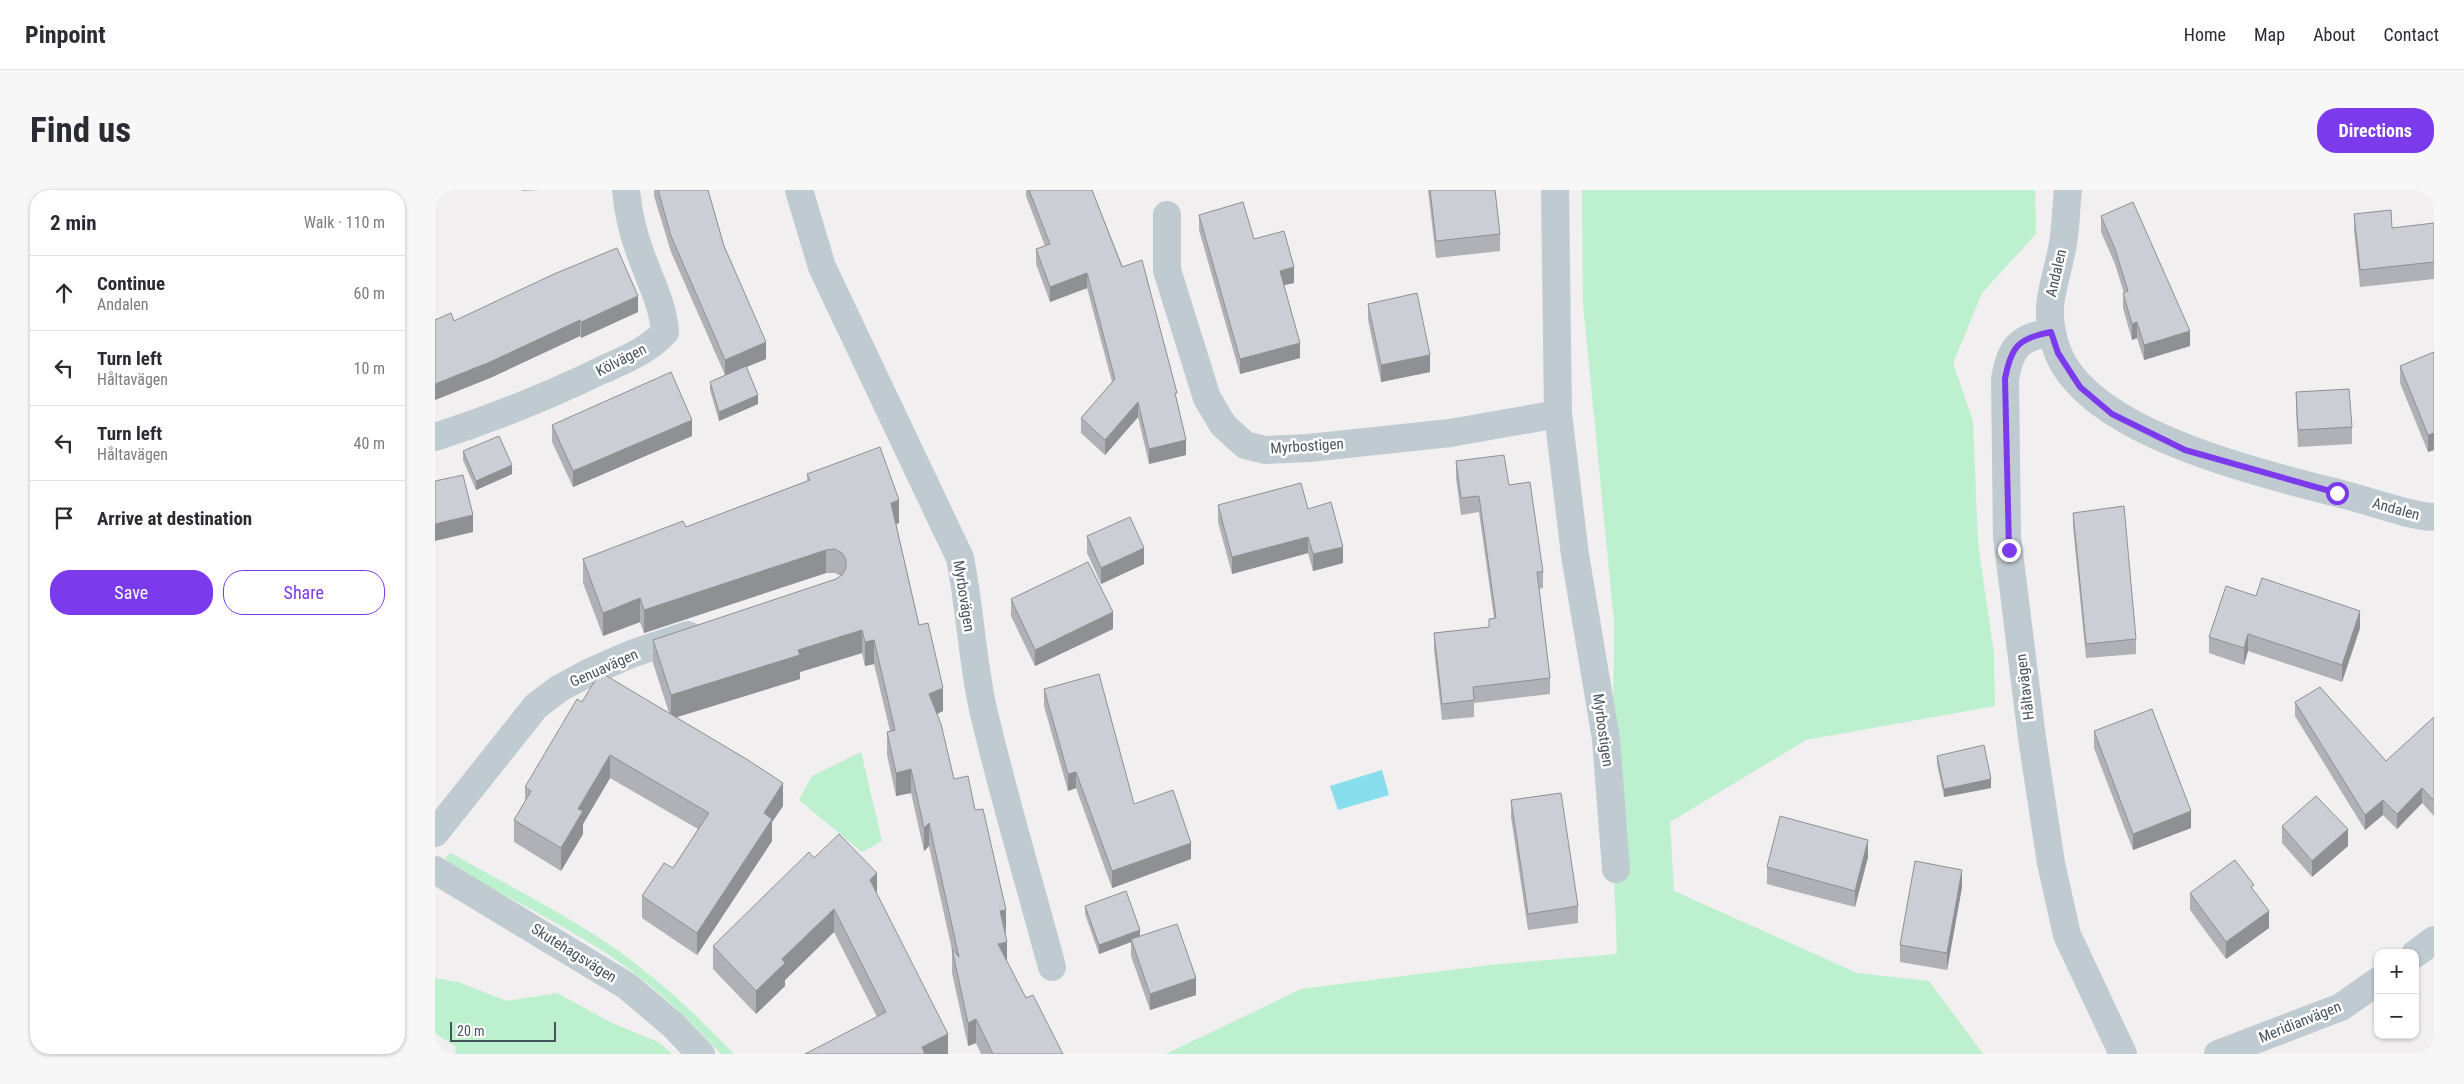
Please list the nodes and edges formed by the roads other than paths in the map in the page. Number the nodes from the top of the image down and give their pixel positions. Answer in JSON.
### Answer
{"nodes":[{"id":1,"x":626,"y":190,"type":"edge"},
{"id":2,"x":799,"y":190,"type":"edge"},
{"id":3,"x":1555,"y":190,"type":"edge"},
{"id":4,"x":2068,"y":190,"type":"edge"},
{"id":5,"x":1167,"y":215,"type":"dead end"},
{"id":6,"x":2051,"y":332,"type":"junction"},
{"id":7,"x":1558,"y":414,"type":"junction"},
{"id":8,"x":435,"y":437,"type":"edge"},
{"id":9,"x":2434,"y":517,"type":"edge"},
{"id":10,"x":713,"y":627,"type":"edge"},
{"id":11,"x":435,"y":833,"type":"edge"},
{"id":12,"x":1616,"y":869,"type":"dead end"},
{"id":13,"x":435,"y":870,"type":"edge"},
{"id":14,"x":2434,"y":940,"type":"edge"},
{"id":15,"x":2419,"y":951,"type":"edge"},
{"id":16,"x":1052,"y":967,"type":"dead end"},
{"id":17,"x":2374,"y":984,"type":"edge"},
{"id":18,"x":701,"y":1054,"type":"edge"},
{"id":19,"x":2123,"y":1054,"type":"edge"},
{"id":20,"x":2219,"y":1054,"type":"edge"}],
"edges":[{"from":1,"to":8,"type":"street","name":"Kölvägen"},
{"from":2,"to":16,"type":"street","name":"Myrbovägen"},
{"from":3,"to":7,"type":"street","name":"Myrbostigen"},
{"from":4,"to":6,"type":"street","name":"Andalen"},
{"from":5,"to":7,"type":"street","name":"Myrbostigen"},
{"from":6,"to":9,"type":"street","name":"Andalen"},
{"from":6,"to":19,"type":"street","name":"Håltavägen"},
{"from":7,"to":12,"type":"street","name":"Myrbostigen"},
{"from":10,"to":11,"type":"street","name":"Genuavägen"},
{"from":13,"to":18,"type":"street","name":"Skutehagsvägen"},
{"from":14,"to":15,"type":"street"},
{"from":17,"to":20,"type":"street","name":"Meridianvägen"}]}
